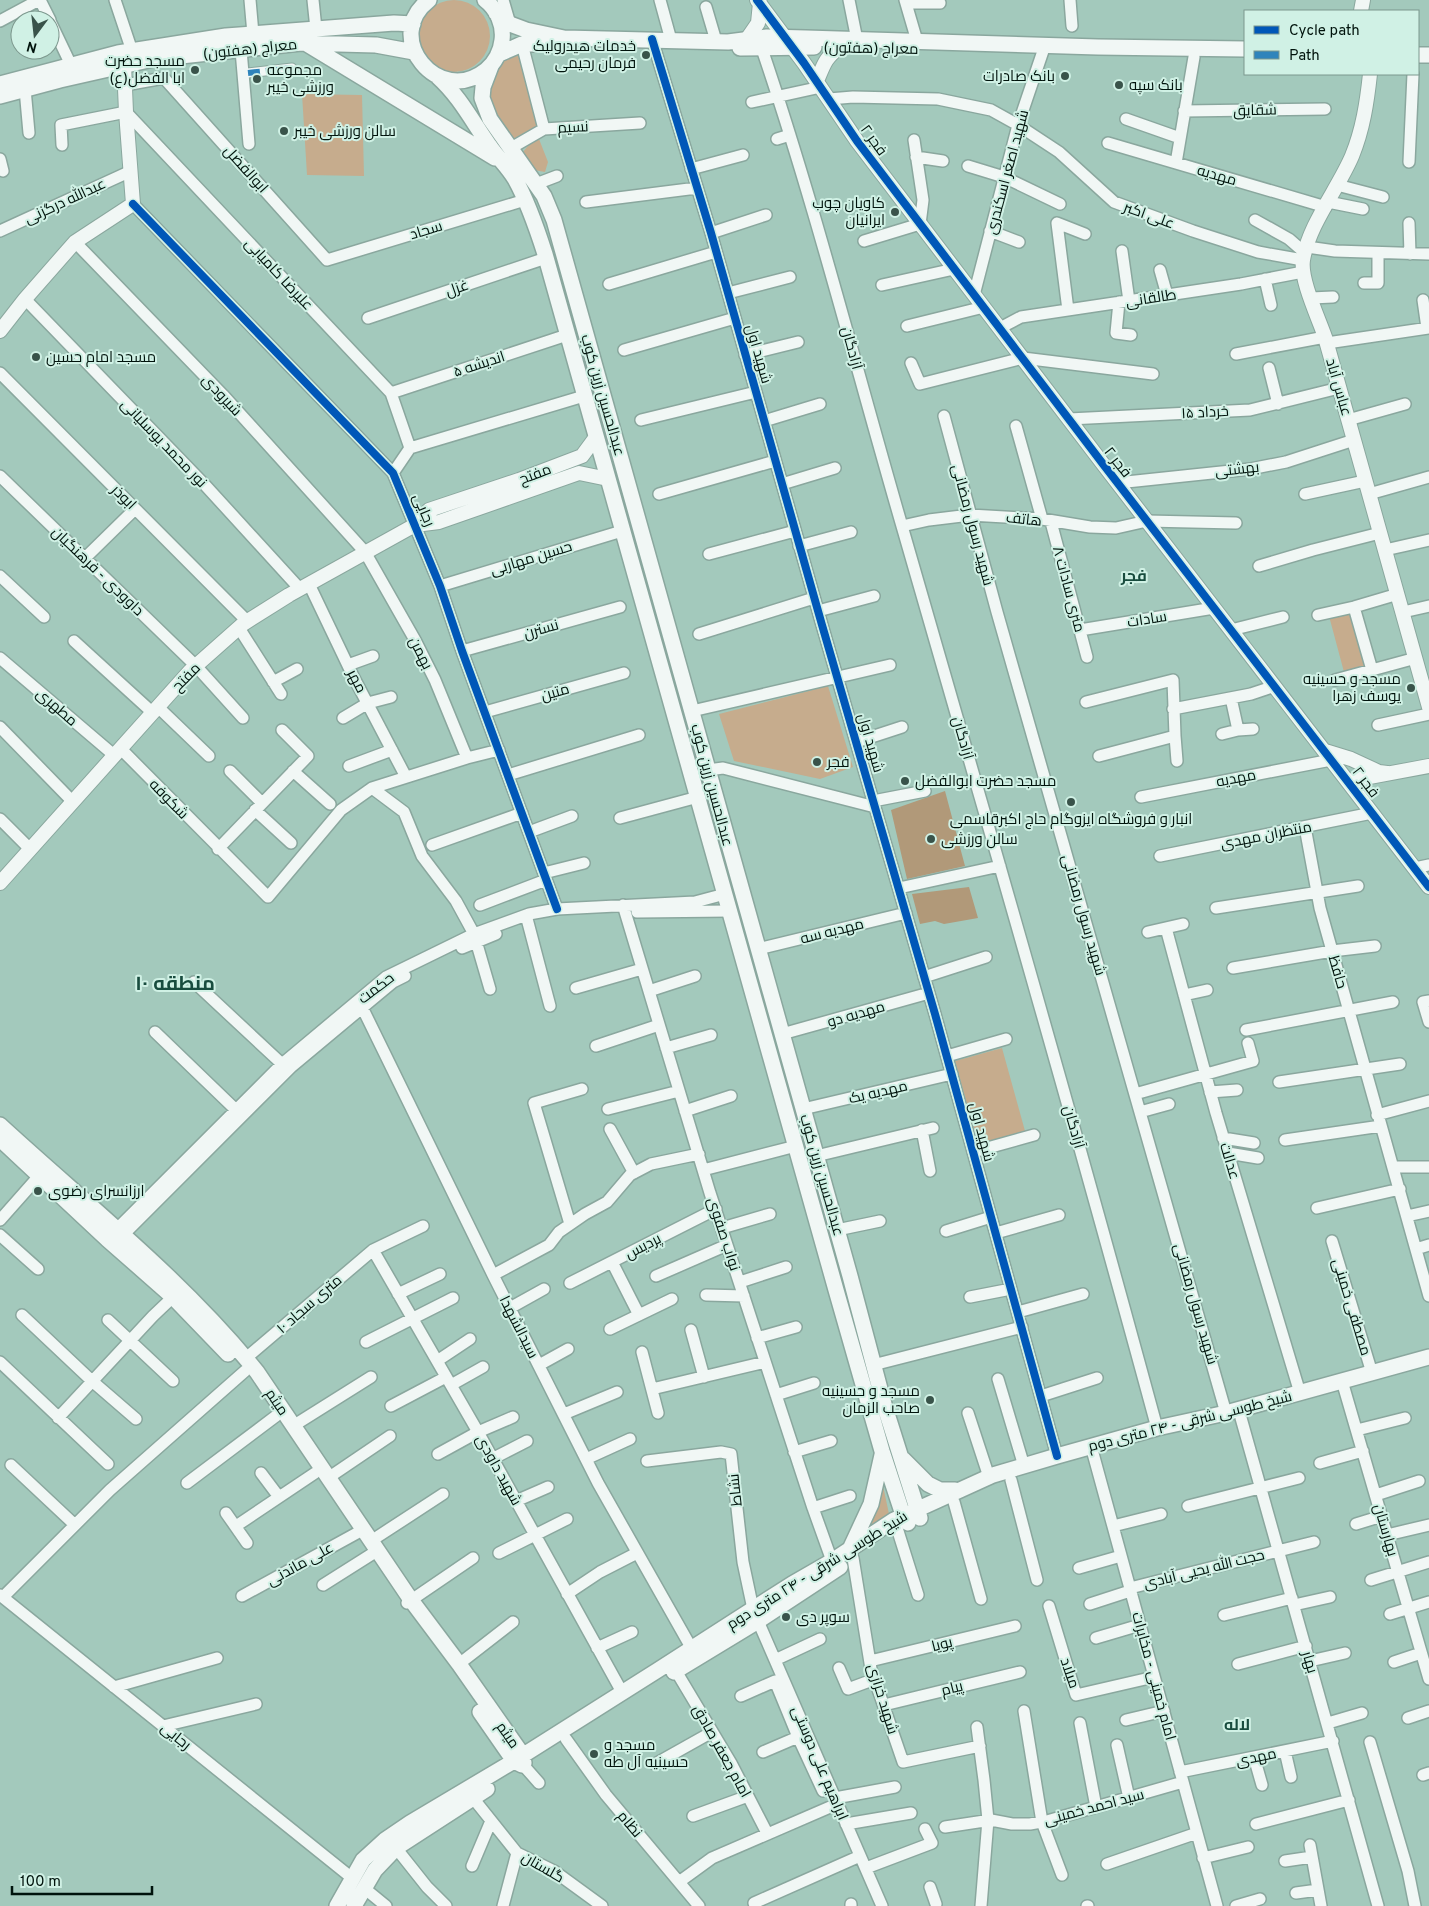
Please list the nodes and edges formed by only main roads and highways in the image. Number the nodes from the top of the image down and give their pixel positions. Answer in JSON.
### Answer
{"nodes":[{"id":1,"x":429,"y":0,"type":"edge"},
{"id":2,"x":492,"y":3,"type":"edge"},
{"id":3,"x":394,"y":23,"type":"junction"},
{"id":4,"x":413,"y":24,"type":"junction"},
{"id":5,"x":790,"y":43,"type":"junction"},
{"id":6,"x":306,"y":44,"type":"junction"},
{"id":7,"x":653,"y":44,"type":"junction"},
{"id":8,"x":391,"y":46,"type":"junction"},
{"id":9,"x":1244,"y":49,"type":"edge"},
{"id":10,"x":1098,"y":51,"type":"junction"},
{"id":11,"x":414,"y":52,"type":"junction"},
{"id":12,"x":1244,"y":59,"type":"edge"},
{"id":13,"x":495,"y":60,"type":"junction"},
{"id":14,"x":438,"y":77,"type":"junction"},
{"id":15,"x":0,"y":84,"type":"edge"},
{"id":16,"x":0,"y":96,"type":"edge"},
{"id":17,"x":482,"y":98,"type":"junction"},
{"id":18,"x":464,"y":105,"type":"junction"},
{"id":19,"x":504,"y":164,"type":"junction"},
{"id":20,"x":729,"y":846,"type":"junction"},
{"id":21,"x":712,"y":847,"type":"junction"},
{"id":22,"x":719,"y":872,"type":"junction"},
{"id":23,"x":736,"y":872,"type":"junction"},
{"id":24,"x":0,"y":1125,"type":"edge"},
{"id":25,"x":0,"y":1139,"type":"edge"},
{"id":26,"x":115,"y":1237,"type":"junction"},
{"id":27,"x":1429,"y":1357,"type":"edge"},
{"id":28,"x":245,"y":1365,"type":"junction"},
{"id":29,"x":1429,"y":1365,"type":"edge"},
{"id":30,"x":1344,"y":1385,"type":"junction"},
{"id":31,"x":1234,"y":1415,"type":"junction"},
{"id":32,"x":894,"y":1439,"type":"junction"},
{"id":33,"x":881,"y":1446,"type":"junction"},
{"id":34,"x":1092,"y":1451,"type":"junction"},
{"id":35,"x":899,"y":1455,"type":"junction"},
{"id":36,"x":322,"y":1475,"type":"junction"},
{"id":37,"x":955,"y":1496,"type":"junction"},
{"id":38,"x":909,"y":1519,"type":"junction"},
{"id":39,"x":372,"y":1548,"type":"junction"},
{"id":40,"x":851,"y":1554,"type":"junction"},
{"id":41,"x":409,"y":1601,"type":"junction"},
{"id":42,"x":756,"y":1615,"type":"junction"},
{"id":43,"x":520,"y":1760,"type":"junction"},
{"id":44,"x":352,"y":1878,"type":"junction"},
{"id":45,"x":364,"y":1888,"type":"junction"},
{"id":46,"x":337,"y":1906,"type":"edge"},
{"id":47,"x":354,"y":1906,"type":"edge"}],
"edges":[{"from":1,"to":4,"type":"main road"},
{"from":2,"to":7,"type":"main road","name":"معراج (هفتون)"},
{"from":2,"to":13,"type":"main road"},
{"from":3,"to":4,"type":"main road","name":"معراج (هفتون)"},
{"from":3,"to":8,"type":"main road"},
{"from":3,"to":15,"type":"main road","name":"معراج (هفتون)"},
{"from":4,"to":11,"type":"main road"},
{"from":5,"to":7,"type":"main road","name":"معراج (هفتون)"},
{"from":5,"to":7,"type":"main road","name":"معراج (هفتون)"},
{"from":5,"to":10,"type":"main road","name":"معراج (هفتون)"},
{"from":5,"to":10,"type":"main road","name":"معراج (هفتون)"},
{"from":6,"to":8,"type":"main road","name":"معراج (هفتون)"},
{"from":6,"to":16,"type":"main road","name":"معراج (هفتون)"},
{"from":6,"to":19,"type":"main road"},
{"from":7,"to":13,"type":"main road","name":"معراج (هفتون)"},
{"from":8,"to":11,"type":"main road","name":"معراج (هفتون)"},
{"from":9,"to":10,"type":"main road","name":"معراج (هفتون)"},
{"from":10,"to":12,"type":"main road","name":"معراج (هفتون)"},
{"from":11,"to":14,"type":"main road","name":"عبدالحسین زرین کوب"},
{"from":13,"to":14,"type":"main road","name":"معراج (هفتون)"},
{"from":13,"to":17,"type":"main road"},
{"from":14,"to":18,"type":"main road","name":"عبدالحسین زرین کوب"},
{"from":17,"to":18,"type":"main road"},
{"from":17,"to":20,"type":"main road","name":"عبدالحسین زرین کوب"},
{"from":18,"to":19,"type":"main road","name":"عبدالحسین زرین کوب"},
{"from":19,"to":21,"type":"main road","name":"عبدالحسین زرین کوب"},
{"from":20,"to":21,"type":"main road"},
{"from":20,"to":23,"type":"main road","name":"عبدالحسین زرین کوب"},
{"from":21,"to":22,"type":"main road","name":"عبدالحسین زرین کوب"},
{"from":22,"to":23,"type":"main road"},
{"from":22,"to":33,"type":"main road","name":"عبدالحسین زرین کوب"},
{"from":23,"to":32,"type":"main road","name":"عبدالحسین زرین کوب"},
{"from":24,"to":26,"type":"main road","name":"میثم"},
{"from":25,"to":26,"type":"main road","name":"میثم"},
{"from":26,"to":28,"type":"main road","name":"میثم"},
{"from":26,"to":28,"type":"main road","name":"میثم"},
{"from":27,"to":30,"type":"main road","name":"شیخ طوسی شرقی - ۲۴ متری دوم"},
{"from":28,"to":36,"type":"main road","name":"میثم"},
{"from":28,"to":36,"type":"main road","name":"میثم"},
{"from":29,"to":30,"type":"main road","name":"شیخ طوسی شرقی - ۲۴ متری دوم"},
{"from":30,"to":31,"type":"main road","name":"شیخ طوسی شرقی - ۲۴ متری دوم"},
{"from":30,"to":31,"type":"main road","name":"شیخ طوسی شرقی - ۲۴ متری دوم"},
{"from":31,"to":34,"type":"main road","name":"شیخ طوسی شرقی - ۲۴ متری دوم"},
{"from":31,"to":34,"type":"main road","name":"شیخ طوسی شرقی - ۲۴ متری دوم"},
{"from":32,"to":33,"type":"main road"},
{"from":32,"to":35,"type":"main road","name":"عبدالحسین زرین کوب"},
{"from":33,"to":38,"type":"main road","name":"عبدالحسین زرین کوب"},
{"from":33,"to":40,"type":"main road"},
{"from":34,"to":37,"type":"main road","name":"شیخ طوسی شرقی - ۲۴ متری دوم"},
{"from":34,"to":37,"type":"main road","name":"شیخ طوسی شرقی - ۲۴ متری دوم"},
{"from":35,"to":37,"type":"main road"},
{"from":35,"to":38,"type":"main road","name":"عبدالحسین زرین کوب"},
{"from":36,"to":39,"type":"main road","name":"میثم"},
{"from":36,"to":39,"type":"main road","name":"میثم"},
{"from":37,"to":38,"type":"main road","name":"شیخ طوسی شرقی - ۲۴ متری دوم"},
{"from":38,"to":40,"type":"main road","name":"شیخ طوسی شرقی - ۲۴ متری دوم"},
{"from":39,"to":41,"type":"main road","name":"میثم"},
{"from":40,"to":42,"type":"main road","name":"شیخ طوسی شرقی - ۲۴ متری دوم"},
{"from":40,"to":42,"type":"main road","name":"شیخ طوسی شرقی - ۲۴ متری دوم"},
{"from":41,"to":43,"type":"main road","name":"میثم"},
{"from":41,"to":43,"type":"main road","name":"میثم"},
{"from":42,"to":43,"type":"main road","name":"شیخ طوسی شرقی - ۲۴ متری دوم"},
{"from":42,"to":43,"type":"main road","name":"شیخ طوسی شرقی - ۲۴ متری دوم"},
{"from":43,"to":44,"type":"main road","name":"شیخ طوسی شرقی - ۲۴ متری دوم"},
{"from":43,"to":45,"type":"main road","name":"شیخ طوسی شرقی - ۲۴ متری دوم"},
{"from":44,"to":45,"type":"main road"},
{"from":44,"to":46,"type":"main road","name":"شیخ طوسی شرقی - ۲۴ متری دوم"},
{"from":45,"to":47,"type":"main road","name":"شیخ طوسی شرقی - ۲۴ متری دوم"}]}
